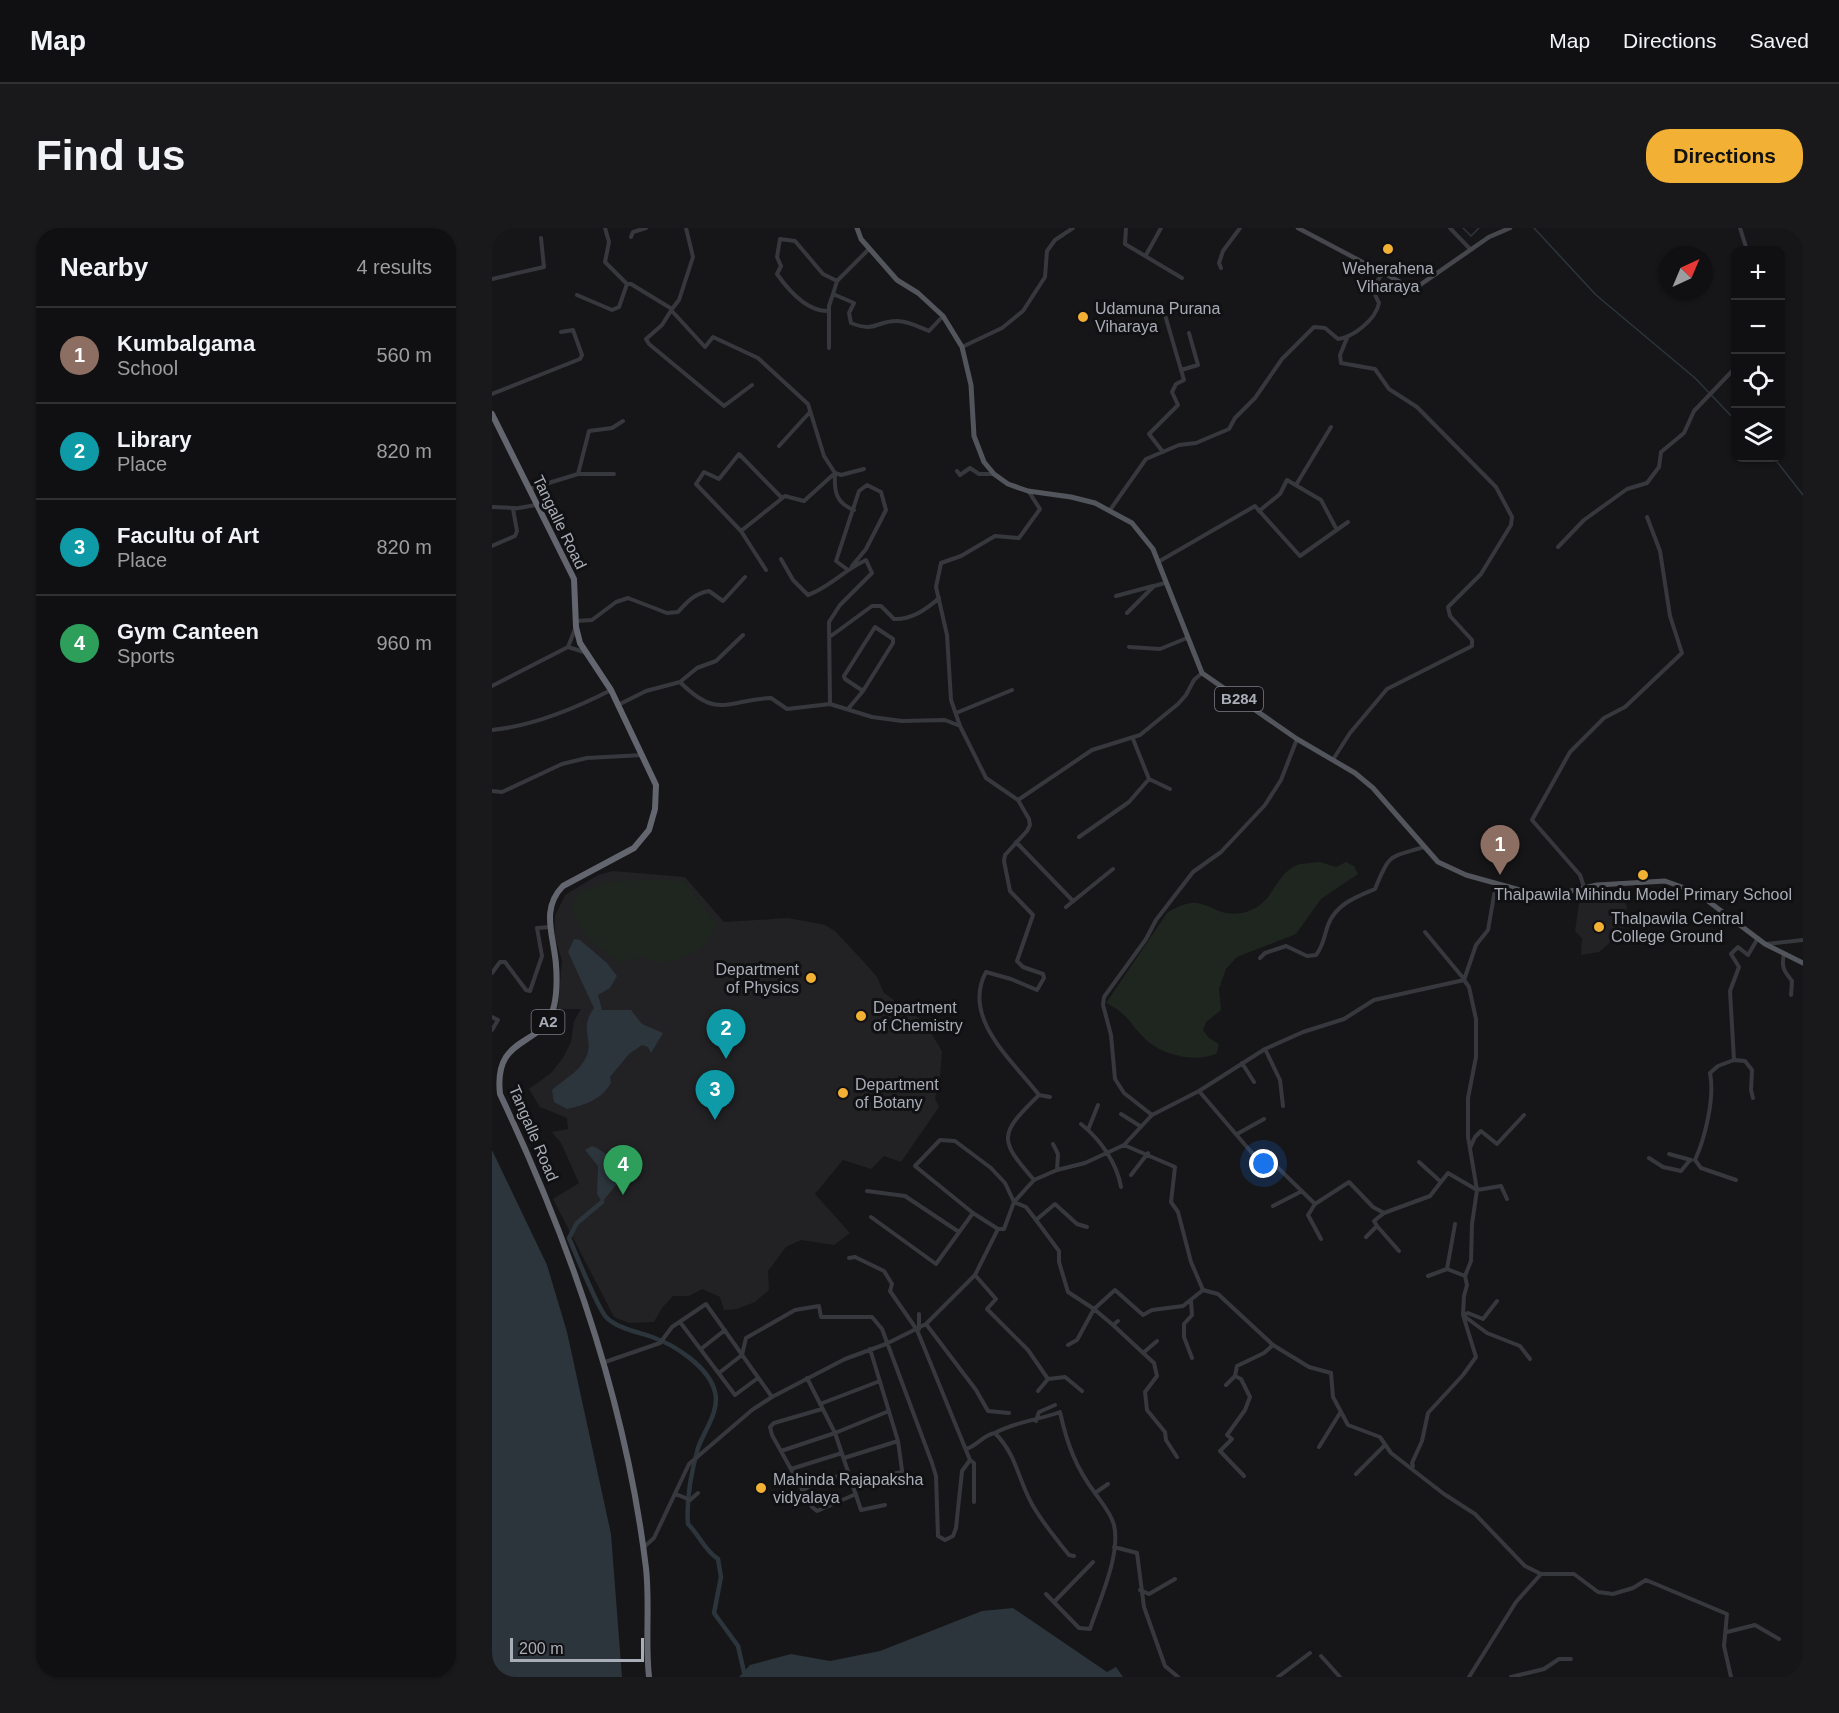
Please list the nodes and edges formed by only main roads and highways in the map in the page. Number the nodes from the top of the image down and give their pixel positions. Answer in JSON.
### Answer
{"nodes":[{"id":1,"x":857,"y":228,"type":"edge"},
{"id":2,"x":1298,"y":228,"type":"edge"},
{"id":3,"x":1510,"y":228,"type":"edge"},
{"id":4,"x":492,"y":415,"type":"edge"},
{"id":5,"x":1803,"y":963,"type":"edge"},
{"id":6,"x":649,"y":1677,"type":"edge"}],
"edges":[{"from":1,"to":5,"type":"main road","number":"B284"},
{"from":2,"to":3,"type":"main road"},
{"from":4,"to":6,"type":"highway","name":"Tangalle Road","number":"A2"}]}
